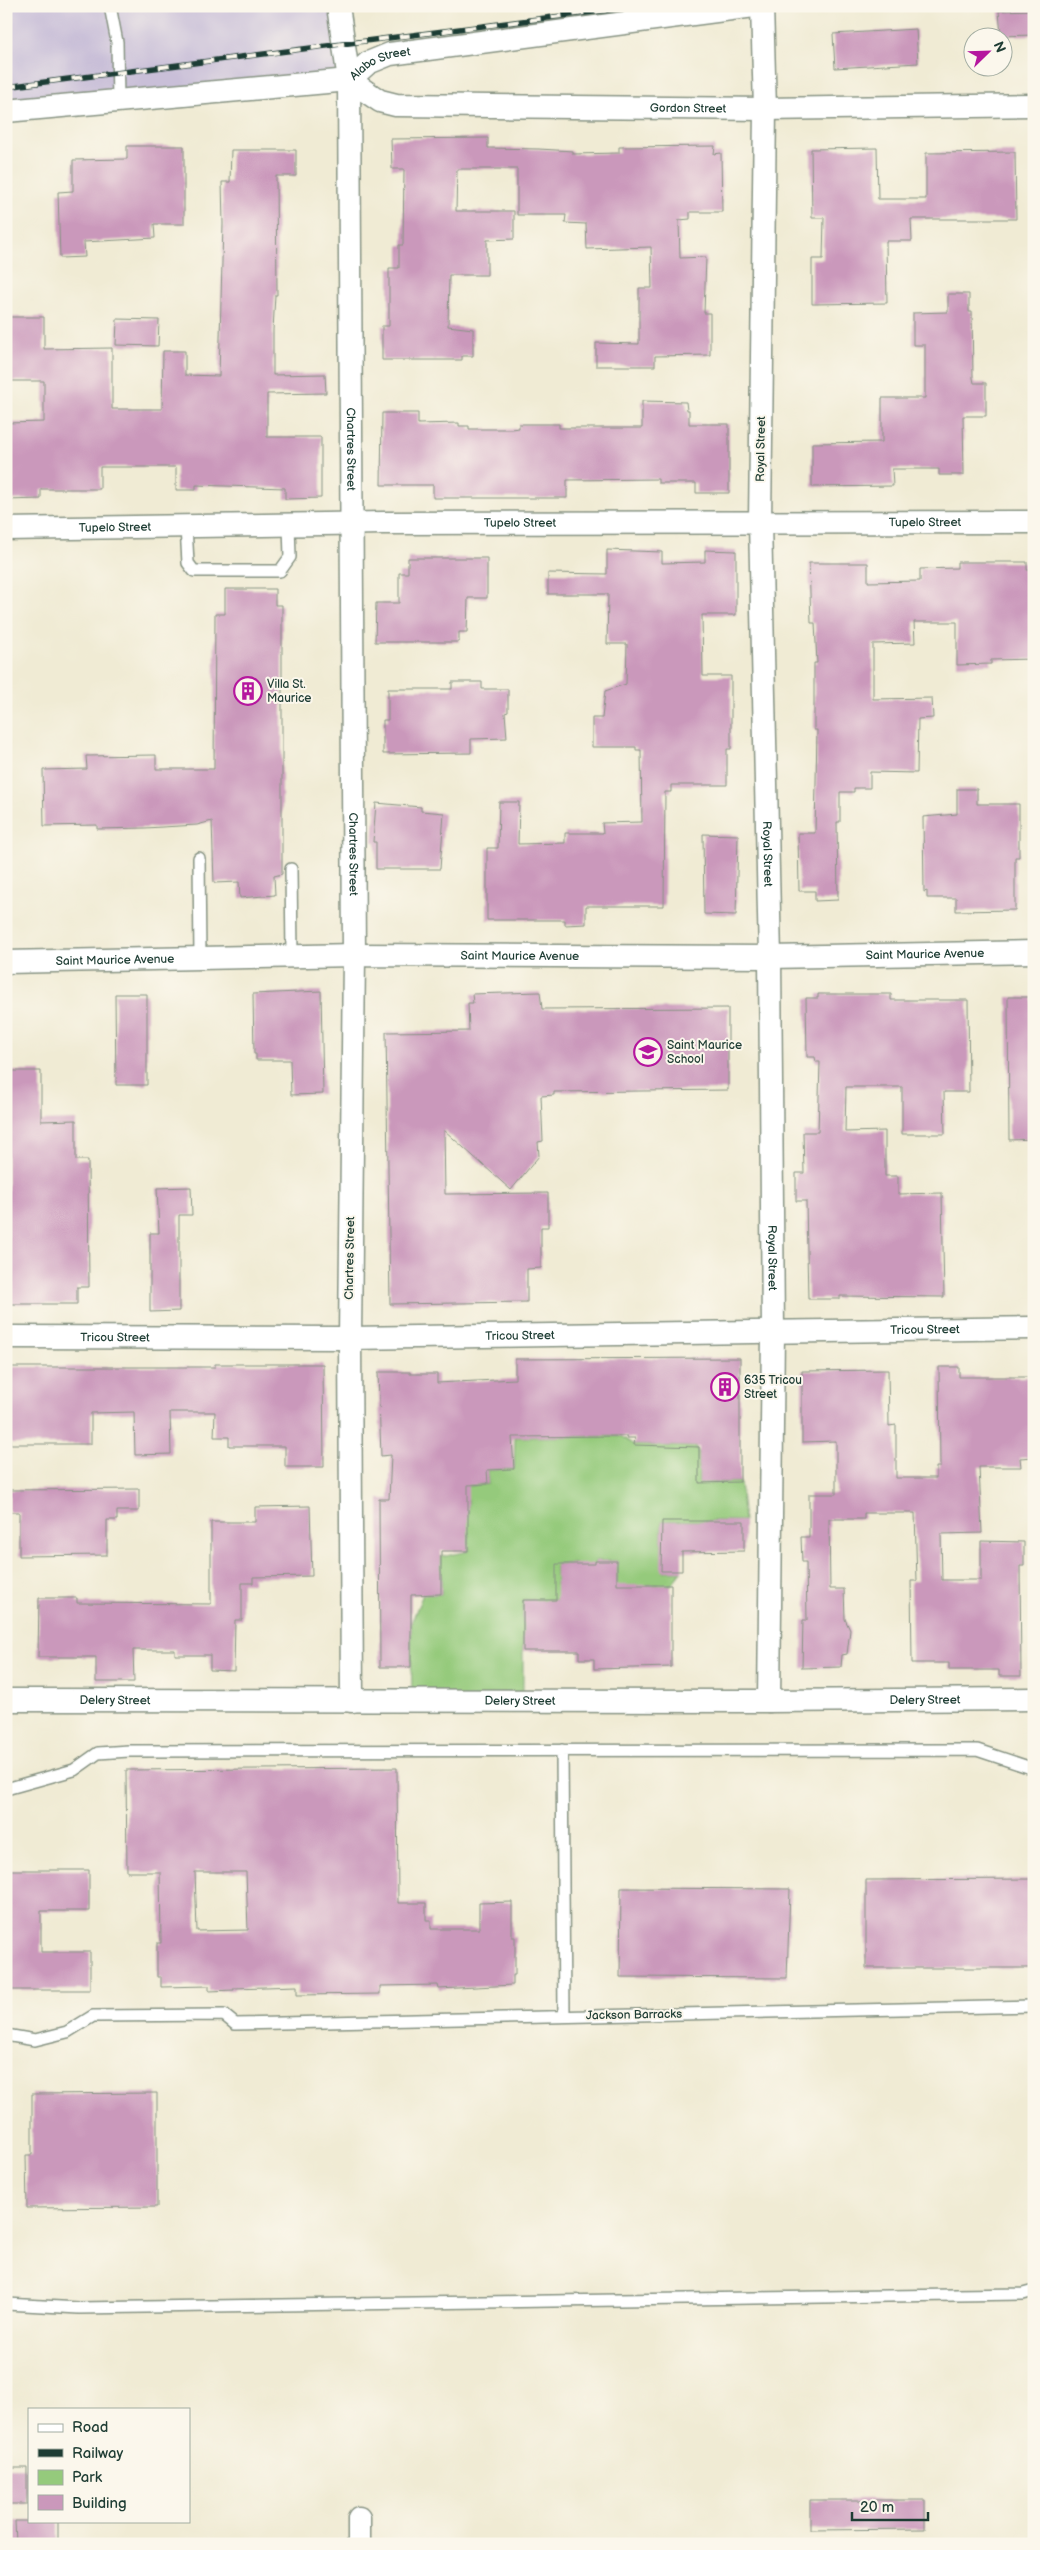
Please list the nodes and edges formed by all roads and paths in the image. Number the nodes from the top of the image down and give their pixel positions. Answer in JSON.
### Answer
{"nodes":[{"id":1,"x":110,"y":6,"type":"edge"},
{"id":2,"x":338,"y":6,"type":"edge"},
{"id":3,"x":754,"y":6,"type":"edge"},
{"id":4,"x":762,"y":6,"type":"edge"},
{"id":5,"x":349,"y":80,"type":"junction"},
{"id":6,"x":118,"y":101,"type":"junction"},
{"id":7,"x":1034,"y":105,"type":"edge"},
{"id":8,"x":765,"y":109,"type":"junction"},
{"id":9,"x":6,"y":111,"type":"edge"},
{"id":10,"x":760,"y":522,"type":"junction"},
{"id":11,"x":1034,"y":522,"type":"edge"},
{"id":12,"x":289,"y":524,"type":"junction"},
{"id":13,"x":352,"y":524,"type":"junction"},
{"id":14,"x":186,"y":526,"type":"junction"},
{"id":15,"x":6,"y":529,"type":"edge"},
{"id":16,"x":200,"y":858,"type":"dead end"},
{"id":17,"x":291,"y":869,"type":"dead end"},
{"id":18,"x":1034,"y":952,"type":"edge"},
{"id":19,"x":354,"y":955,"type":"junction"},
{"id":20,"x":292,"y":956,"type":"junction"},
{"id":21,"x":770,"y":957,"type":"junction"},
{"id":22,"x":200,"y":958,"type":"junction"},
{"id":23,"x":6,"y":962,"type":"edge"},
{"id":24,"x":1034,"y":1328,"type":"edge"},
{"id":25,"x":772,"y":1332,"type":"junction"},
{"id":26,"x":6,"y":1337,"type":"edge"},
{"id":27,"x":350,"y":1338,"type":"junction"},
{"id":28,"x":1034,"y":1699,"type":"edge"},
{"id":29,"x":6,"y":1700,"type":"edge"},
{"id":30,"x":770,"y":1701,"type":"junction"},
{"id":31,"x":352,"y":1702,"type":"junction"},
{"id":32,"x":562,"y":1750,"type":"junction"},
{"id":33,"x":1034,"y":1769,"type":"edge"},
{"id":34,"x":6,"y":1790,"type":"edge"},
{"id":35,"x":1034,"y":2006,"type":"edge"},
{"id":36,"x":564,"y":2016,"type":"junction"},
{"id":37,"x":6,"y":2036,"type":"edge"},
{"id":38,"x":1034,"y":2291,"type":"edge"},
{"id":39,"x":6,"y":2304,"type":"edge"},
{"id":40,"x":359,"y":2518,"type":"dead end"},
{"id":41,"x":359,"y":2544,"type":"edge"}],
"edges":[{"from":1,"to":6,"type":"lane"},
{"from":2,"to":5,"type":"street","name":"Chartres Street"},
{"from":3,"to":5,"type":"street","name":"Alabo Street"},
{"from":4,"to":8,"type":"street","name":"Royal Street"},
{"from":5,"to":6,"type":"street","name":"Alabo Street"},
{"from":5,"to":8,"type":"street","name":"Gordon Street"},
{"from":5,"to":13,"type":"street","name":"Chartres Street"},
{"from":6,"to":9,"type":"street","name":"Alabo Street"},
{"from":7,"to":8,"type":"street","name":"Gordon Street"},
{"from":8,"to":10,"type":"street","name":"Royal Street"},
{"from":10,"to":11,"type":"street","name":"Tupelo Street"},
{"from":10,"to":13,"type":"street","name":"Tupelo Street"},
{"from":10,"to":21,"type":"street","name":"Royal Street"},
{"from":12,"to":13,"type":"street","name":"Tupelo Street"},
{"from":12,"to":14,"type":"street","name":"Tupelo Street"},
{"from":12,"to":14,"type":"lane"},
{"from":13,"to":19,"type":"street","name":"Chartres Street"},
{"from":14,"to":15,"type":"street","name":"Tupelo Street"},
{"from":16,"to":22,"type":"lane"},
{"from":17,"to":20,"type":"lane"},
{"from":18,"to":21,"type":"street","name":"Saint Maurice Avenue"},
{"from":19,"to":20,"type":"street","name":"Saint Maurice Avenue"},
{"from":19,"to":21,"type":"street","name":"Saint Maurice Avenue"},
{"from":19,"to":27,"type":"street","name":"Chartres Street"},
{"from":20,"to":22,"type":"street","name":"Saint Maurice Avenue"},
{"from":21,"to":25,"type":"street","name":"Royal Street"},
{"from":22,"to":23,"type":"street","name":"Saint Maurice Avenue"},
{"from":24,"to":25,"type":"street","name":"Tricou Street"},
{"from":25,"to":27,"type":"street","name":"Tricou Street"},
{"from":25,"to":30,"type":"street","name":"Royal Street"},
{"from":26,"to":27,"type":"street","name":"Tricou Street"},
{"from":27,"to":31,"type":"street","name":"Chartres Street"},
{"from":28,"to":30,"type":"street","name":"Delery Street"},
{"from":29,"to":31,"type":"street","name":"Delery Street"},
{"from":30,"to":31,"type":"street","name":"Delery Street"},
{"from":32,"to":33,"type":"lane"},
{"from":32,"to":34,"type":"lane"},
{"from":32,"to":36,"type":"lane"},
{"from":35,"to":36,"type":"lane","name":"Jackson Barracks"},
{"from":36,"to":37,"type":"lane","name":"Jackson Barracks"},
{"from":38,"to":39,"type":"lane"},
{"from":40,"to":41,"type":"street"}]}
